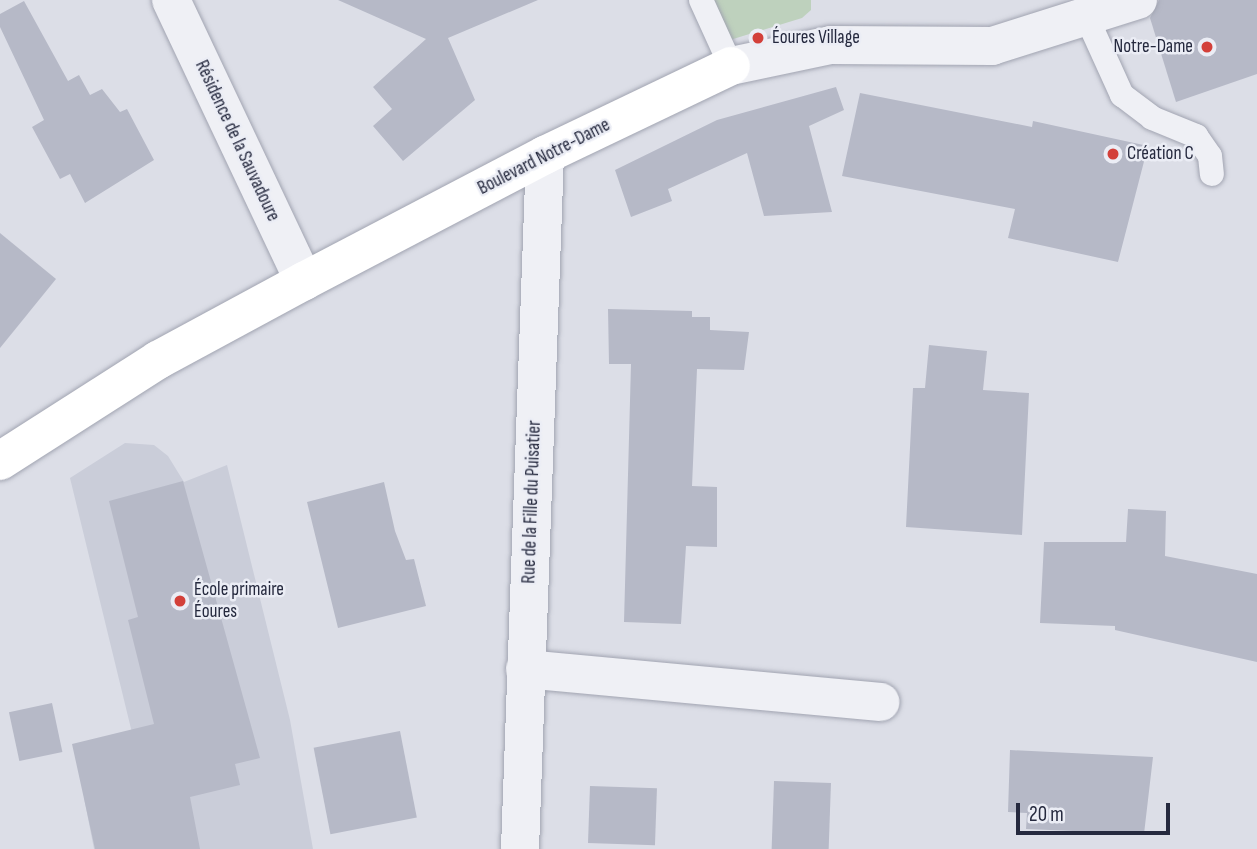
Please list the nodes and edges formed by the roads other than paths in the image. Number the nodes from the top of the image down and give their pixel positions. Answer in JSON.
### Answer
{"nodes":[{"id":1,"x":171,"y":0,"type":"edge"},
{"id":2,"x":701,"y":0,"type":"edge"},
{"id":3,"x":1138,"y":0,"type":"edge"},
{"id":4,"x":1087,"y":18,"type":"junction"},
{"id":5,"x":732,"y":66,"type":"junction"},
{"id":6,"x":545,"y":155,"type":"junction"},
{"id":7,"x":1212,"y":174,"type":"dead end"},
{"id":8,"x":304,"y":281,"type":"junction"},
{"id":9,"x":0,"y":461,"type":"edge"},
{"id":10,"x":525,"y":669,"type":"junction"},
{"id":11,"x":880,"y":702,"type":"dead end"},
{"id":12,"x":520,"y":849,"type":"edge"}],
"edges":[{"from":1,"to":8,"type":"street","name":"Résidence de la Sauvadoure"},
{"from":2,"to":5,"type":"lane"},
{"from":3,"to":4,"type":"street","name":"Boulevard Notre-Dame"},
{"from":4,"to":5,"type":"street","name":"Boulevard Notre-Dame"},
{"from":4,"to":7,"type":"lane"},
{"from":5,"to":6,"type":"street","name":"Boulevard Notre-Dame"},
{"from":6,"to":8,"type":"street","name":"Boulevard Notre-Dame"},
{"from":6,"to":10,"type":"street","name":"Rue de la Fille du Puisatier"},
{"from":8,"to":9,"type":"street","name":"Boulevard Notre-Dame"},
{"from":10,"to":11,"type":"street"},
{"from":10,"to":12,"type":"street","name":"Rue de la Fille du Puisatier"}]}
